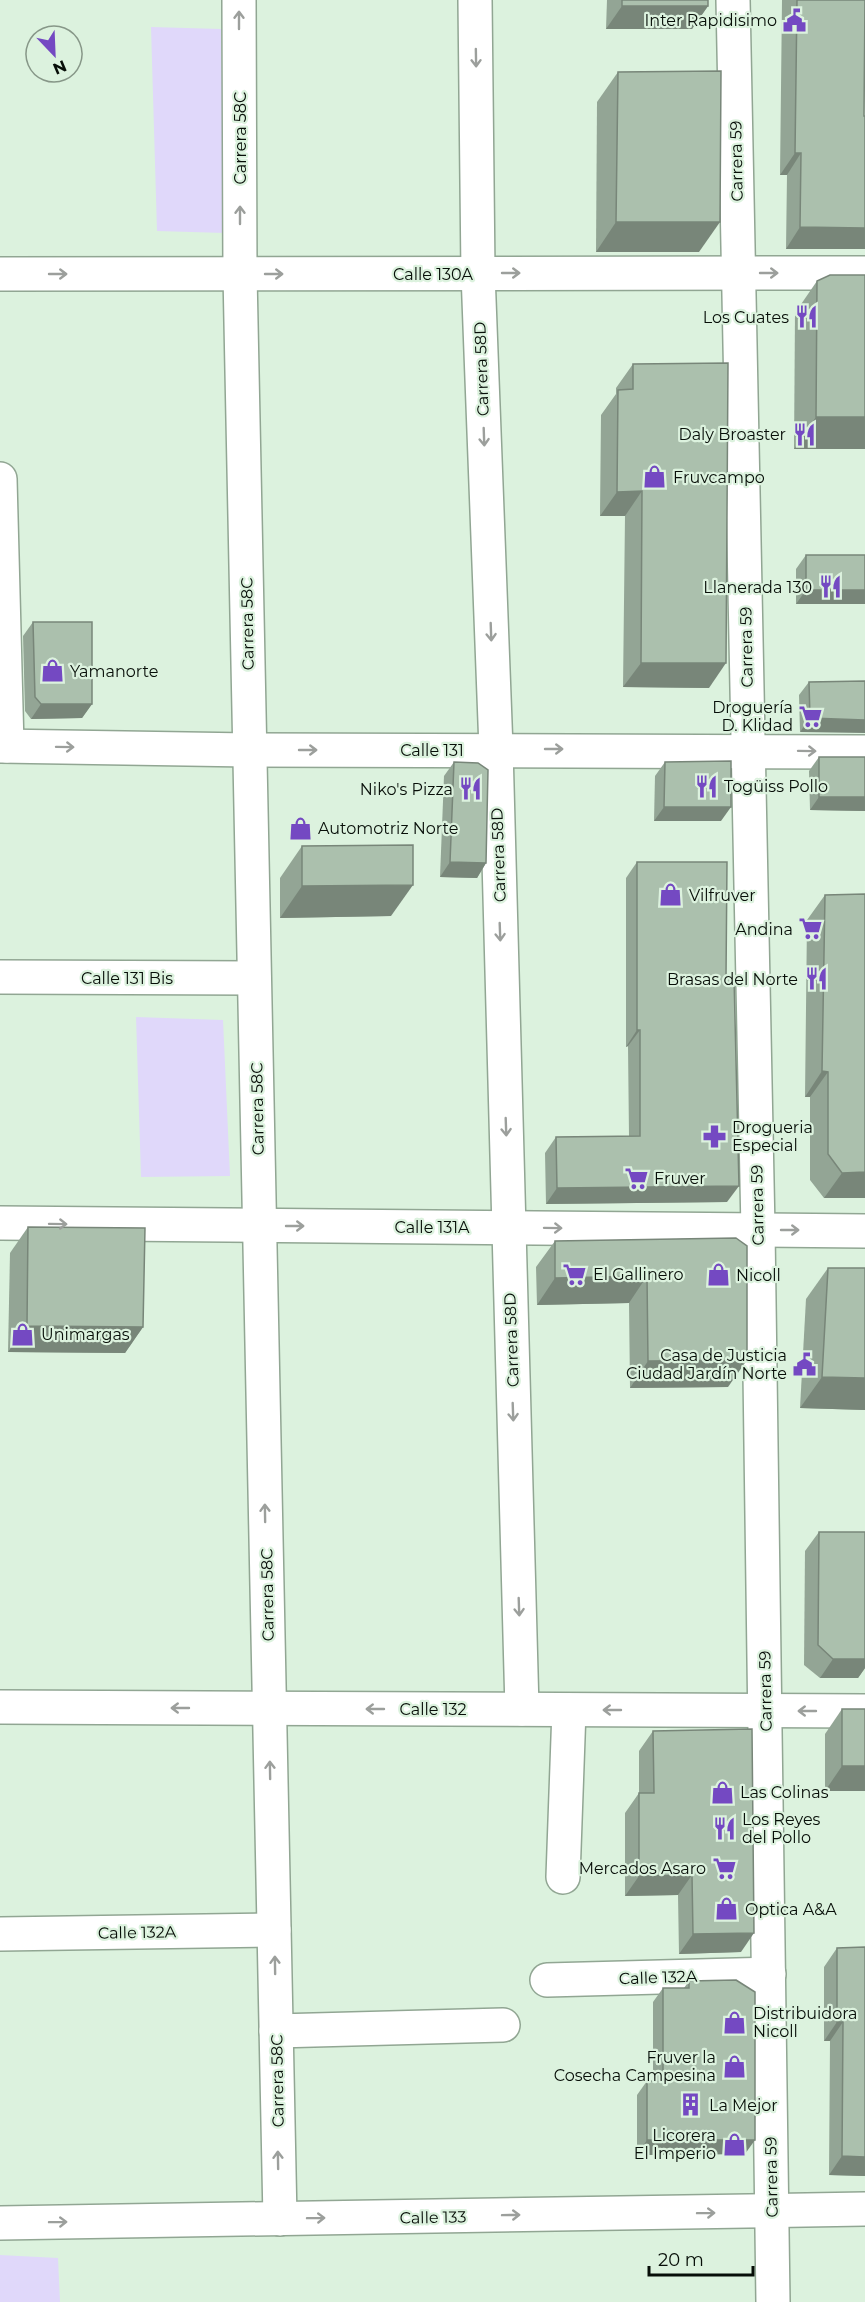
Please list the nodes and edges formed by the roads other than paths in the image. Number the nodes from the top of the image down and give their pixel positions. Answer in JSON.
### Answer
{"nodes":[{"id":1,"x":239,"y":0,"type":"edge"},
{"id":2,"x":475,"y":0,"type":"edge"},
{"id":3,"x":733,"y":0,"type":"edge"},
{"id":4,"x":478,"y":273,"type":"junction"},
{"id":5,"x":738,"y":273,"type":"junction"},
{"id":6,"x":865,"y":273,"type":"edge"},
{"id":7,"x":0,"y":274,"type":"edge"},
{"id":8,"x":240,"y":274,"type":"junction"},
{"id":9,"x":0,"y":479,"type":"edge"},
{"id":10,"x":3,"y":746,"type":"edge"},
{"id":11,"x":496,"y":749,"type":"junction"},
{"id":12,"x":249,"y":750,"type":"junction"},
{"id":13,"x":748,"y":750,"type":"junction"},
{"id":14,"x":865,"y":752,"type":"edge"},
{"id":15,"x":0,"y":977,"type":"edge"},
{"id":16,"x":254,"y":978,"type":"junction"},
{"id":17,"x":0,"y":1223,"type":"edge"},
{"id":18,"x":259,"y":1226,"type":"junction"},
{"id":19,"x":508,"y":1228,"type":"junction"},
{"id":20,"x":758,"y":1230,"type":"junction"},
{"id":21,"x":865,"y":1231,"type":"edge"},
{"id":22,"x":0,"y":1707,"type":"edge"},
{"id":23,"x":269,"y":1708,"type":"junction"},
{"id":24,"x":522,"y":1709,"type":"junction"},
{"id":25,"x":569,"y":1710,"type":"junction"},
{"id":26,"x":765,"y":1711,"type":"junction"},
{"id":27,"x":865,"y":1711,"type":"edge"},
{"id":28,"x":563,"y":1877,"type":"dead end"},
{"id":29,"x":274,"y":1930,"type":"junction"},
{"id":30,"x":0,"y":1934,"type":"edge"},
{"id":31,"x":768,"y":1974,"type":"junction"},
{"id":32,"x":547,"y":1980,"type":"dead end"},
{"id":33,"x":503,"y":2025,"type":"dead end"},
{"id":34,"x":276,"y":2031,"type":"junction"},
{"id":35,"x":865,"y":2209,"type":"edge"},
{"id":36,"x":771,"y":2212,"type":"junction"},
{"id":37,"x":280,"y":2219,"type":"junction"},
{"id":38,"x":0,"y":2223,"type":"edge"},
{"id":39,"x":773,"y":2302,"type":"edge"}],
"edges":[{"from":8,"to":1,"type":"street","name":"Carrera 58C","one_way":true},
{"from":2,"to":4,"type":"street","name":"Carrera 58D","one_way":true},
{"from":3,"to":5,"type":"street","name":"Carrera 59"},
{"from":4,"to":5,"type":"street","name":"Calle 130A","one_way":true},
{"from":8,"to":4,"type":"street","name":"Calle 130A","one_way":true},
{"from":4,"to":11,"type":"street","name":"Carrera 58D","one_way":true},
{"from":5,"to":6,"type":"street","name":"Calle 130A","one_way":true},
{"from":5,"to":13,"type":"street","name":"Carrera 59"},
{"from":7,"to":8,"type":"street","name":"Calle 130A","one_way":true},
{"from":8,"to":12,"type":"street","name":"Carrera 58C"},
{"from":9,"to":10,"type":"street"},
{"from":10,"to":12,"type":"street","name":"Calle 131","one_way":true},
{"from":12,"to":11,"type":"street","name":"Calle 131","one_way":true},
{"from":11,"to":13,"type":"street","name":"Calle 131","one_way":true},
{"from":11,"to":19,"type":"street","name":"Carrera 58D","one_way":true},
{"from":12,"to":16,"type":"street","name":"Carrera 58C"},
{"from":13,"to":14,"type":"street","name":"Calle 131","one_way":true},
{"from":13,"to":20,"type":"street","name":"Carrera 59"},
{"from":15,"to":16,"type":"street","name":"Calle 131 Bis"},
{"from":16,"to":18,"type":"street","name":"Carrera 58C"},
{"from":17,"to":18,"type":"street","name":"Calle 131A","one_way":true},
{"from":18,"to":19,"type":"street","name":"Calle 131A","one_way":true},
{"from":23,"to":18,"type":"street","name":"Carrera 58C","one_way":true},
{"from":19,"to":20,"type":"street","name":"Calle 131A","one_way":true},
{"from":19,"to":24,"type":"street","name":"Carrera 58D","one_way":true},
{"from":20,"to":21,"type":"street","name":"Calle 131A","one_way":true},
{"from":20,"to":26,"type":"street","name":"Carrera 59"},
{"from":23,"to":22,"type":"street","name":"Calle 132","one_way":true},
{"from":24,"to":23,"type":"street","name":"Calle 132","one_way":true},
{"from":29,"to":23,"type":"street","name":"Carrera 58C","one_way":true},
{"from":24,"to":25,"type":"street","name":"Calle 132"},
{"from":26,"to":25,"type":"street","name":"Calle 132","one_way":true},
{"from":25,"to":28,"type":"street"},
{"from":27,"to":26,"type":"street","name":"Calle 132","one_way":true},
{"from":26,"to":31,"type":"street","name":"Carrera 59"},
{"from":29,"to":30,"type":"street","name":"Calle 132A"},
{"from":34,"to":29,"type":"street","name":"Carrera 58C","one_way":true},
{"from":31,"to":32,"type":"street","name":"Calle 132A"},
{"from":31,"to":36,"type":"street","name":"Carrera 59"},
{"from":33,"to":34,"type":"street"},
{"from":37,"to":34,"type":"street","name":"Carrera 58C","one_way":true},
{"from":35,"to":36,"type":"street","name":"Calle 133"},
{"from":37,"to":36,"type":"street","name":"Calle 133","one_way":true},
{"from":36,"to":39,"type":"street","name":"Carrera 59"},
{"from":38,"to":37,"type":"street","name":"Calle 133","one_way":true}]}
